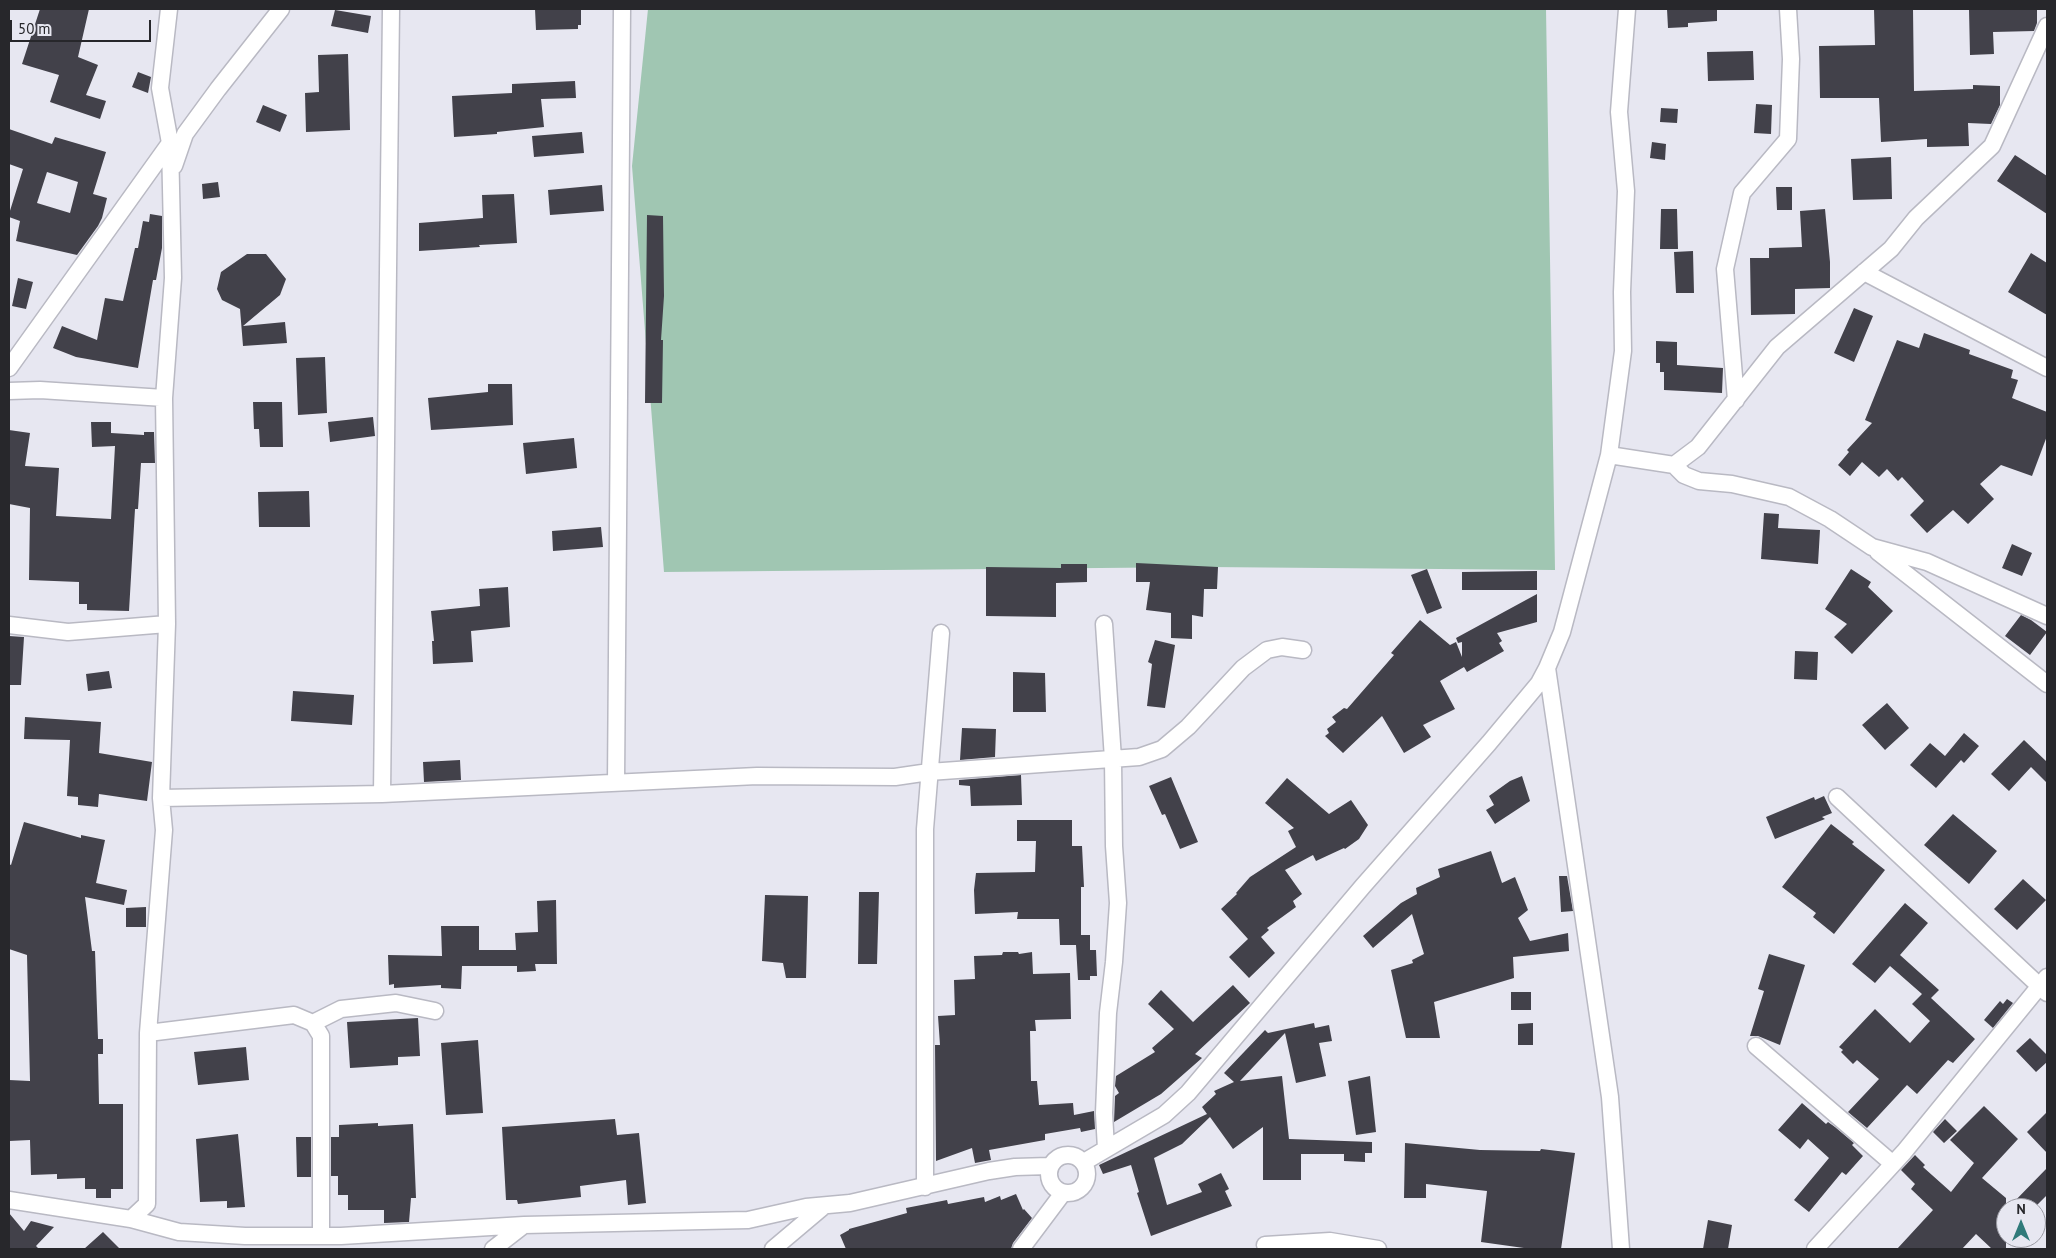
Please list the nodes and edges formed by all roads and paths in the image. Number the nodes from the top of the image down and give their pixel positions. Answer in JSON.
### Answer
{"nodes":[{"id":1,"x":169,"y":9,"type":"edge"},
{"id":2,"x":281,"y":9,"type":"edge"},
{"id":3,"x":391,"y":9,"type":"edge"},
{"id":4,"x":622,"y":9,"type":"edge"},
{"id":5,"x":1627,"y":9,"type":"edge"},
{"id":6,"x":1788,"y":9,"type":"edge"},
{"id":7,"x":2047,"y":26,"type":"edge"},
{"id":8,"x":170,"y":143,"type":"junction"},
{"id":9,"x":172,"y":173,"type":"junction"},
{"id":10,"x":1864,"y":272,"type":"junction"},
{"id":11,"x":9,"y":368,"type":"edge"},
{"id":12,"x":2047,"y":368,"type":"edge"},
{"id":13,"x":9,"y":391,"type":"edge"},
{"id":14,"x":164,"y":398,"type":"junction"},
{"id":15,"x":1736,"y":400,"type":"junction"},
{"id":16,"x":1609,"y":455,"type":"junction"},
{"id":17,"x":1674,"y":465,"type":"junction"},
{"id":18,"x":1872,"y":547,"type":"junction"},
{"id":19,"x":2047,"y":616,"type":"edge"},
{"id":20,"x":167,"y":624,"type":"junction"},
{"id":21,"x":1104,"y":624,"type":"dead end"},
{"id":22,"x":9,"y":625,"type":"edge"},
{"id":23,"x":941,"y":633,"type":"dead end"},
{"id":24,"x":1303,"y":650,"type":"dead end"},
{"id":25,"x":1547,"y":668,"type":"junction"},
{"id":26,"x":2047,"y":684,"type":"edge"},
{"id":27,"x":1113,"y":759,"type":"junction"},
{"id":28,"x":929,"y":772,"type":"junction"},
{"id":29,"x":616,"y":782,"type":"junction"},
{"id":30,"x":382,"y":794,"type":"junction"},
{"id":31,"x":1837,"y":797,"type":"dead end"},
{"id":32,"x":162,"y":798,"type":"junction"},
{"id":33,"x":2045,"y":986,"type":"edge"},
{"id":34,"x":435,"y":1011,"type":"dead end"},
{"id":35,"x":313,"y":1023,"type":"junction"},
{"id":36,"x":148,"y":1032,"type":"junction"},
{"id":37,"x":1756,"y":1046,"type":"dead end"},
{"id":38,"x":1106,"y":1149,"type":"junction"},
{"id":39,"x":1084,"y":1162,"type":"junction"},
{"id":40,"x":1893,"y":1164,"type":"junction"},
{"id":41,"x":1049,"y":1166,"type":"junction"},
{"id":42,"x":924,"y":1187,"type":"junction"},
{"id":43,"x":1063,"y":1192,"type":"junction"},
{"id":44,"x":9,"y":1200,"type":"edge"},
{"id":45,"x":824,"y":1206,"type":"junction"},
{"id":46,"x":131,"y":1219,"type":"junction"},
{"id":47,"x":524,"y":1225,"type":"junction"},
{"id":48,"x":320,"y":1235,"type":"junction"},
{"id":49,"x":1265,"y":1245,"type":"dead end"},
{"id":50,"x":493,"y":1249,"type":"edge"},
{"id":51,"x":773,"y":1249,"type":"edge"},
{"id":52,"x":1021,"y":1249,"type":"edge"},
{"id":53,"x":1378,"y":1249,"type":"edge"},
{"id":54,"x":1622,"y":1249,"type":"edge"},
{"id":55,"x":1815,"y":1249,"type":"edge"}],
"edges":[{"from":1,"to":8,"type":"street"},
{"from":2,"to":9,"type":"street"},
{"from":3,"to":30,"type":"street"},
{"from":4,"to":29,"type":"street"},
{"from":5,"to":16,"type":"street"},
{"from":6,"to":15,"type":"street"},
{"from":7,"to":10,"type":"street"},
{"from":8,"to":9,"type":"street"},
{"from":8,"to":11,"type":"street"},
{"from":9,"to":14,"type":"street"},
{"from":10,"to":12,"type":"street"},
{"from":10,"to":15,"type":"street"},
{"from":13,"to":14,"type":"street"},
{"from":14,"to":20,"type":"street"},
{"from":15,"to":17,"type":"street"},
{"from":16,"to":17,"type":"street"},
{"from":16,"to":25,"type":"street"},
{"from":17,"to":18,"type":"street"},
{"from":18,"to":19,"type":"street"},
{"from":18,"to":26,"type":"street"},
{"from":20,"to":22,"type":"street"},
{"from":20,"to":32,"type":"street"},
{"from":21,"to":27,"type":"street"},
{"from":23,"to":28,"type":"street"},
{"from":24,"to":27,"type":"street"},
{"from":25,"to":38,"type":"street"},
{"from":25,"to":54,"type":"street"},
{"from":27,"to":28,"type":"street"},
{"from":27,"to":38,"type":"street"},
{"from":28,"to":29,"type":"street"},
{"from":28,"to":42,"type":"street"},
{"from":29,"to":30,"type":"street"},
{"from":30,"to":32,"type":"street"},
{"from":31,"to":33,"type":"street"},
{"from":32,"to":36,"type":"street"},
{"from":33,"to":40,"type":"street"},
{"from":34,"to":35,"type":"street"},
{"from":35,"to":36,"type":"street"},
{"from":35,"to":48,"type":"street"},
{"from":36,"to":46,"type":"street"},
{"from":37,"to":40,"type":"street"},
{"from":38,"to":39,"type":"street"},
{"from":39,"to":41,"type":"street"},
{"from":39,"to":43,"type":"street"},
{"from":40,"to":55,"type":"street"},
{"from":41,"to":42,"type":"street"},
{"from":41,"to":43,"type":"street"},
{"from":42,"to":45,"type":"street"},
{"from":43,"to":52,"type":"street"},
{"from":44,"to":46,"type":"street"},
{"from":45,"to":47,"type":"street"},
{"from":45,"to":51,"type":"street"},
{"from":46,"to":48,"type":"street"},
{"from":47,"to":48,"type":"street"},
{"from":47,"to":50,"type":"street"},
{"from":49,"to":53,"type":"street"}]}
